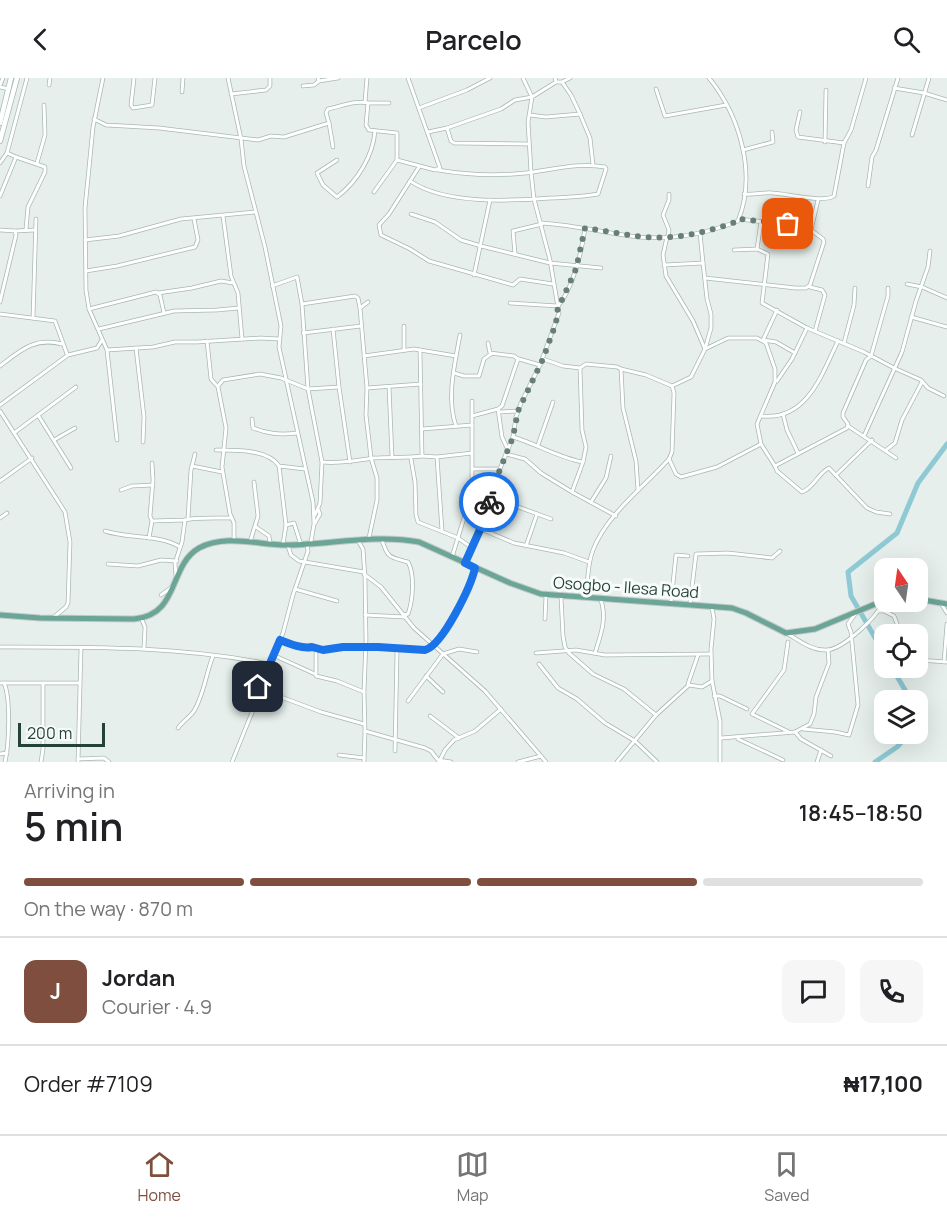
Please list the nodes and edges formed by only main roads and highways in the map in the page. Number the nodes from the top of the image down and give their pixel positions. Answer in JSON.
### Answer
{"nodes":[{"id":1,"x":11,"y":78,"type":"edge"},
{"id":2,"x":17,"y":78,"type":"edge"},
{"id":3,"x":0,"y":123,"type":"edge"},
{"id":4,"x":0,"y":141,"type":"edge"},
{"id":5,"x":928,"y":601,"type":"edge"},
{"id":6,"x":944,"y":603,"type":"edge"},
{"id":7,"x":874,"y":604,"type":"edge"},
{"id":8,"x":0,"y":615,"type":"edge"}],
"edges":[{"from":1,"to":3,"type":"main road"},
{"from":2,"to":4,"type":"main road"},
{"from":5,"to":6,"type":"main road"},
{"from":7,"to":8,"type":"main road","name":"Osogbo - Ilesa Road"}]}
